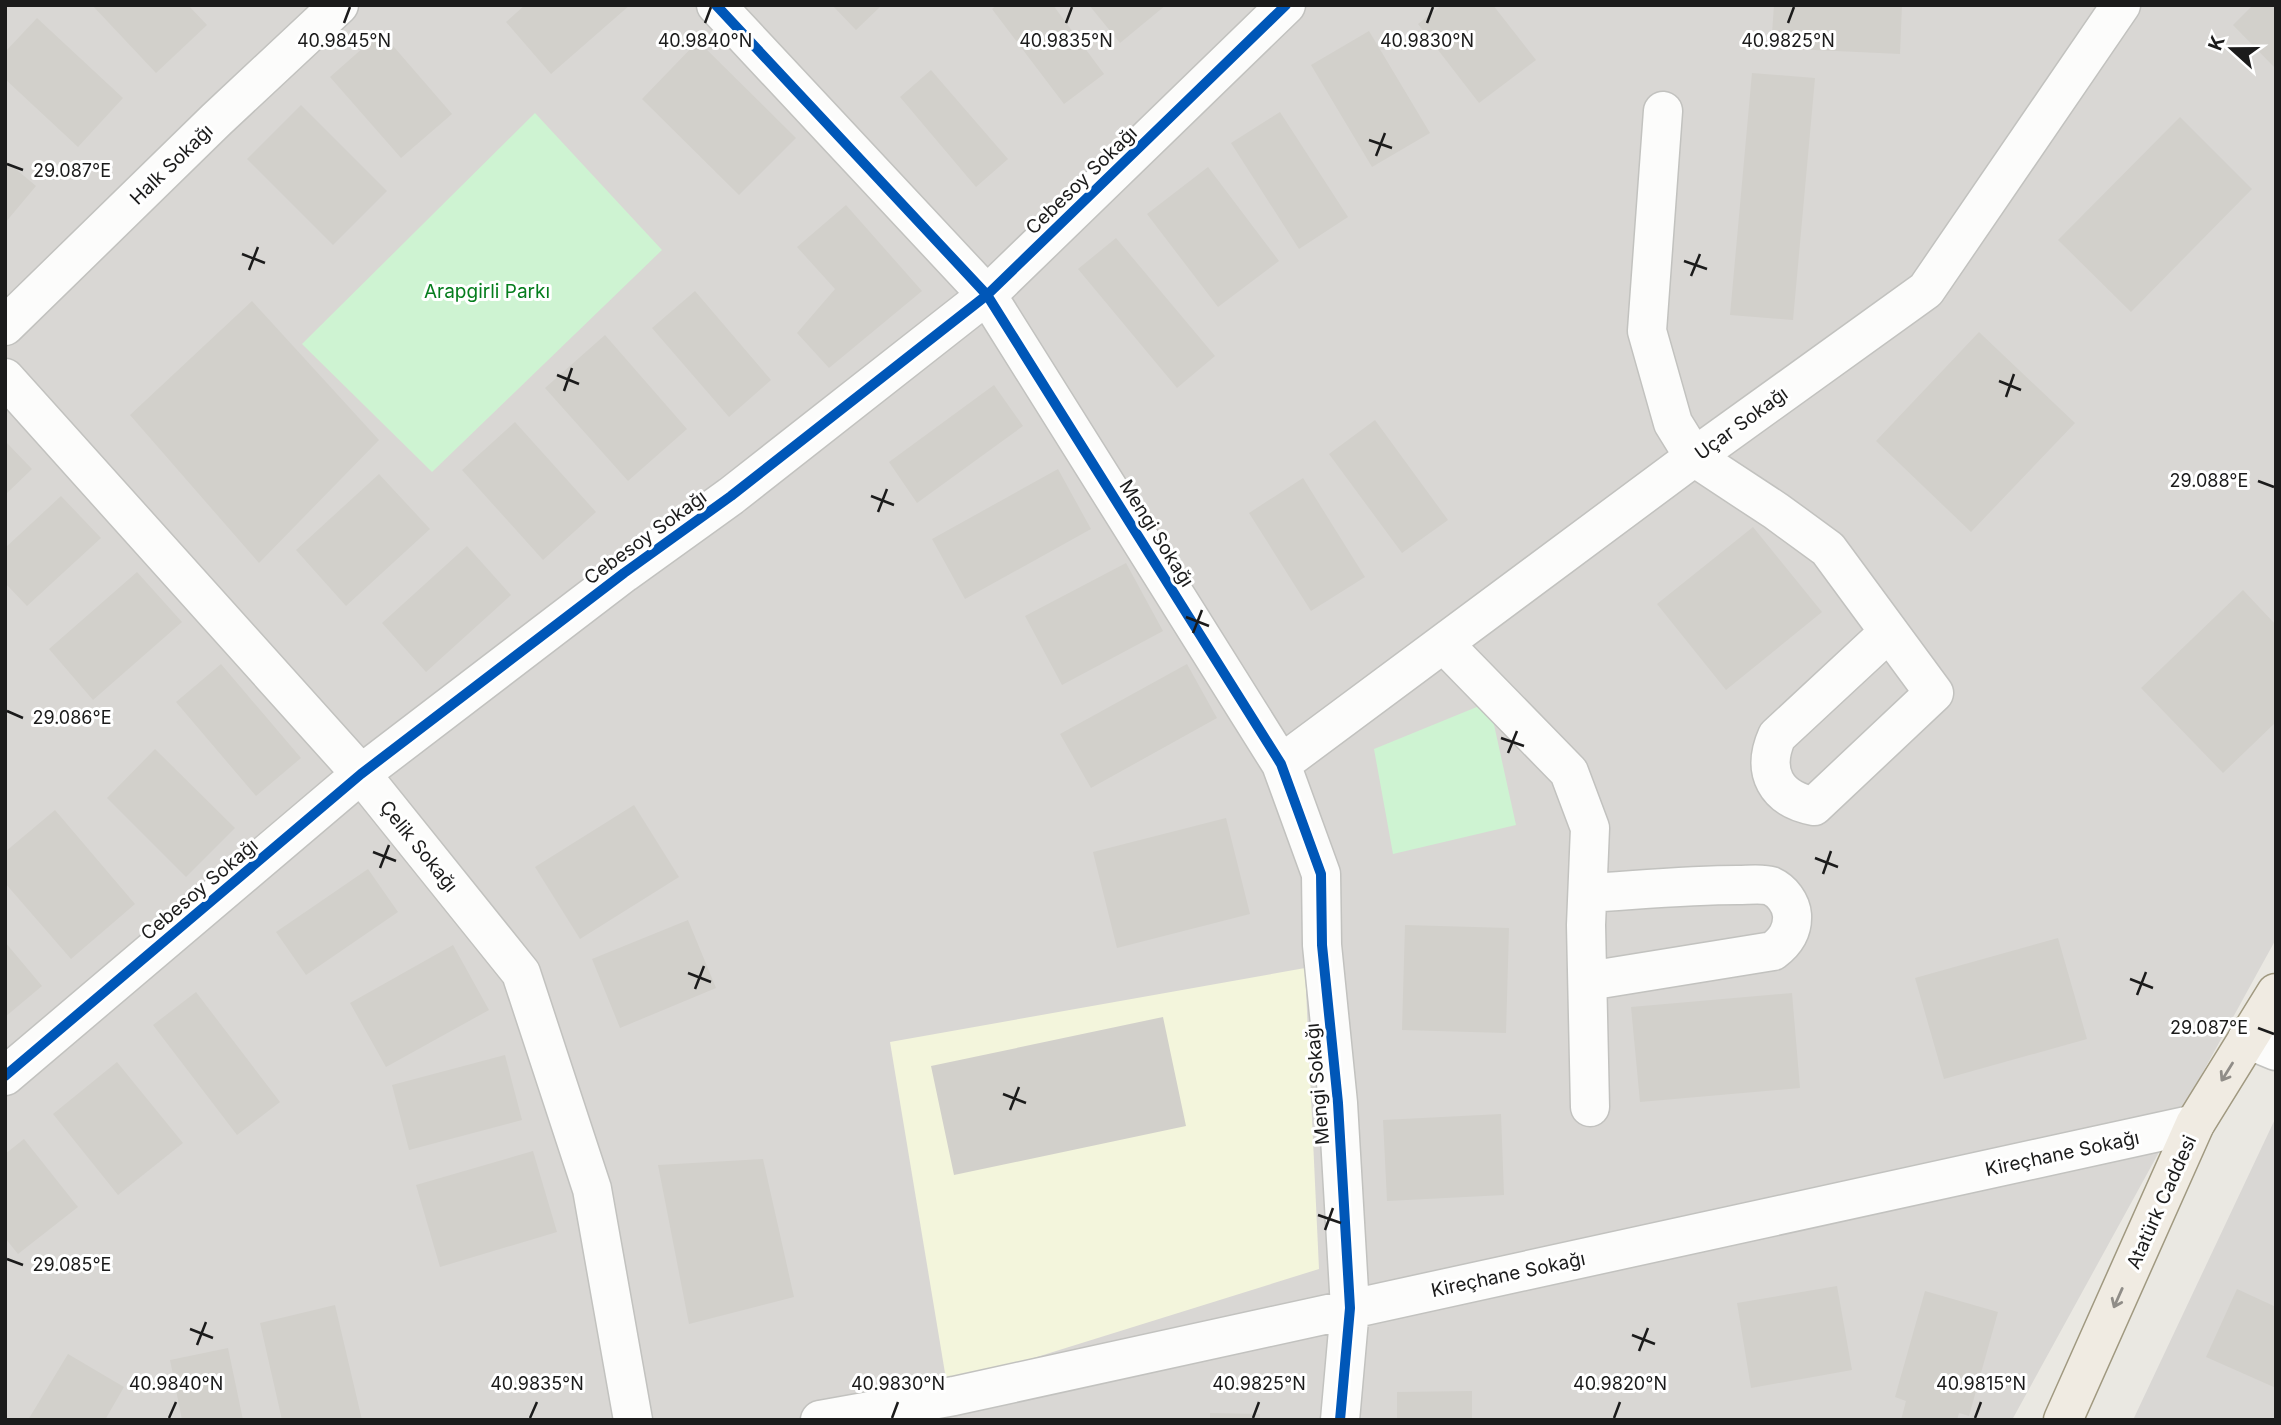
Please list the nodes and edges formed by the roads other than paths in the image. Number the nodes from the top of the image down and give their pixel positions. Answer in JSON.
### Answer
{"nodes":[{"id":1,"x":339,"y":5,"type":"edge"},
{"id":2,"x":716,"y":5,"type":"edge"},
{"id":3,"x":1286,"y":5,"type":"edge"},
{"id":4,"x":2121,"y":5,"type":"edge"},
{"id":5,"x":1663,"y":111,"type":"dead end"},
{"id":6,"x":987,"y":295,"type":"junction"},
{"id":7,"x":5,"y":326,"type":"edge"},
{"id":8,"x":5,"y":378,"type":"edge"},
{"id":9,"x":1694,"y":457,"type":"junction"},
{"id":10,"x":1889,"y":632,"type":"junction"},
{"id":11,"x":1444,"y":644,"type":"junction"},
{"id":12,"x":1281,"y":764,"type":"junction"},
{"id":13,"x":361,"y":774,"type":"junction"},
{"id":14,"x":1588,"y":894,"type":"junction"},
{"id":15,"x":1588,"y":981,"type":"junction"},
{"id":16,"x":2276,"y":993,"type":"edge"},
{"id":17,"x":2262,"y":1046,"type":"edge"},
{"id":18,"x":5,"y":1076,"type":"edge"},
{"id":19,"x":1590,"y":1107,"type":"dead end"},
{"id":20,"x":2195,"y":1124,"type":"junction"},
{"id":21,"x":1350,"y":1308,"type":"junction"},
{"id":22,"x":633,"y":1420,"type":"edge"},
{"id":23,"x":820,"y":1420,"type":"edge"},
{"id":24,"x":1340,"y":1420,"type":"edge"},
{"id":25,"x":2063,"y":1420,"type":"edge"}],
"edges":[{"from":1,"to":7,"type":"street","name":"Halk Sokağı"},
{"from":2,"to":6,"type":"street","name":"Mengi Sokağı"},
{"from":3,"to":6,"type":"street","name":"Cebesoy Sokağı"},
{"from":4,"to":9,"type":"street","name":"Uçar Sokağı"},
{"from":5,"to":9,"type":"street"},
{"from":6,"to":12,"type":"street","name":"Mengi Sokağı"},
{"from":6,"to":13,"type":"street","name":"Cebesoy Sokağı"},
{"from":8,"to":13,"type":"street","name":"Çelik Sokağı"},
{"from":9,"to":10,"type":"street"},
{"from":9,"to":11,"type":"street","name":"Uçar Sokağı"},
{"from":10,"to":10,"type":"street"},
{"from":11,"to":12,"type":"street","name":"Uçar Sokağı"},
{"from":11,"to":14,"type":"street"},
{"from":12,"to":21,"type":"street","name":"Mengi Sokağı"},
{"from":13,"to":18,"type":"street","name":"Cebesoy Sokağı"},
{"from":13,"to":22,"type":"street","name":"Çelik Sokağı"},
{"from":14,"to":15,"type":"street"},
{"from":14,"to":15,"type":"street"},
{"from":15,"to":19,"type":"street"},
{"from":16,"to":17,"type":"main road","name":"Atatürk Caddesi"},
{"from":17,"to":20,"type":"main road","name":"Atatürk Caddesi","one_way":true},
{"from":20,"to":21,"type":"street","name":"Kireçhane Sokağı"},
{"from":20,"to":25,"type":"main road","name":"Atatürk Caddesi","one_way":true},
{"from":21,"to":23,"type":"street","name":"Kireçhane Sokağı"},
{"from":21,"to":24,"type":"street","name":"Mengi Sokağı"}]}
